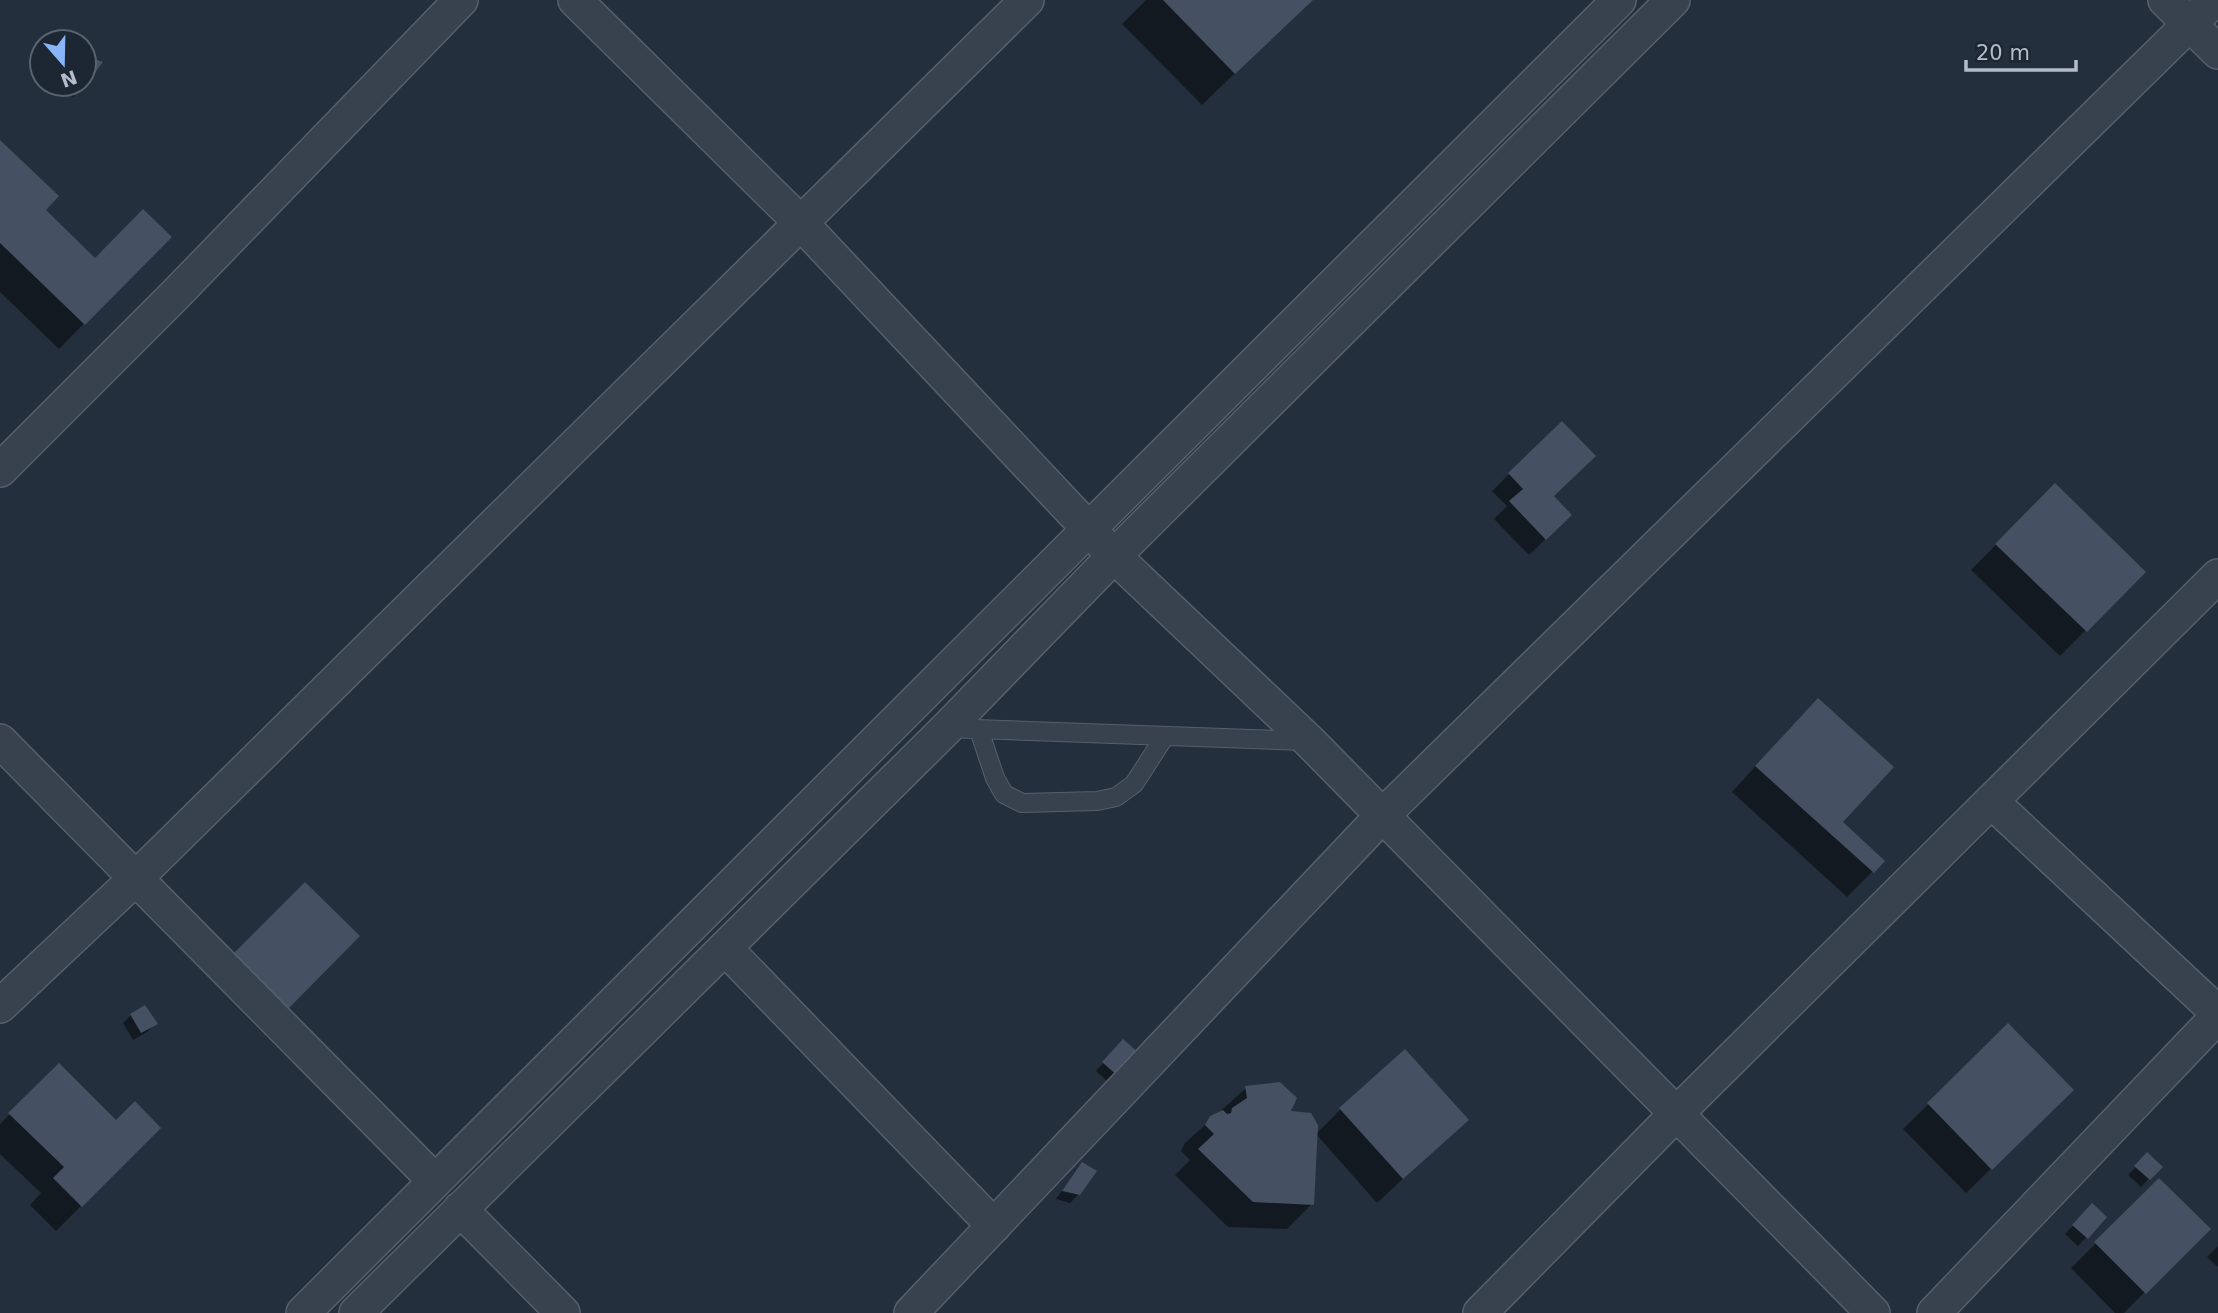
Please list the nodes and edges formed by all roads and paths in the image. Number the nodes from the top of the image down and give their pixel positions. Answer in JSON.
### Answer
{"nodes":[{"id":1,"x":461,"y":0,"type":"edge"},
{"id":2,"x":575,"y":0,"type":"edge"},
{"id":3,"x":1027,"y":0,"type":"edge"},
{"id":4,"x":1619,"y":0,"type":"edge"},
{"id":5,"x":1673,"y":0,"type":"edge"},
{"id":6,"x":2165,"y":0,"type":"edge"},
{"id":7,"x":2214,"y":0,"type":"edge"},
{"id":8,"x":2190,"y":24,"type":"junction"},
{"id":9,"x":2218,"y":52,"type":"edge"},
{"id":10,"x":802,"y":224,"type":"junction"},
{"id":11,"x":0,"y":470,"type":"edge"},
{"id":12,"x":1090,"y":528,"type":"junction"},
{"id":13,"x":1115,"y":556,"type":"junction"},
{"id":14,"x":2218,"y":576,"type":"edge"},
{"id":15,"x":963,"y":729,"type":"junction"},
{"id":16,"x":1165,"y":736,"type":"junction"},
{"id":17,"x":0,"y":741,"type":"edge"},
{"id":18,"x":1309,"y":741,"type":"junction"},
{"id":19,"x":1991,"y":801,"type":"junction"},
{"id":20,"x":1381,"y":817,"type":"junction"},
{"id":21,"x":136,"y":878,"type":"junction"},
{"id":22,"x":725,"y":948,"type":"junction"},
{"id":23,"x":0,"y":1006,"type":"edge"},
{"id":24,"x":2218,"y":1015,"type":"edge"},
{"id":25,"x":1675,"y":1115,"type":"junction"},
{"id":26,"x":435,"y":1181,"type":"junction"},
{"id":27,"x":460,"y":1209,"type":"junction"},
{"id":28,"x":993,"y":1226,"type":"junction"},
{"id":29,"x":303,"y":1313,"type":"edge"},
{"id":30,"x":356,"y":1313,"type":"edge"},
{"id":31,"x":563,"y":1313,"type":"edge"},
{"id":32,"x":911,"y":1313,"type":"edge"},
{"id":33,"x":1480,"y":1313,"type":"edge"},
{"id":34,"x":1873,"y":1313,"type":"edge"},
{"id":35,"x":1934,"y":1313,"type":"edge"}],
"edges":[{"from":1,"to":11,"type":"street"},
{"from":2,"to":10,"type":"street"},
{"from":3,"to":10,"type":"street"},
{"from":4,"to":12,"type":"street"},
{"from":5,"to":13,"type":"street"},
{"from":6,"to":8,"type":"street"},
{"from":7,"to":8,"type":"street"},
{"from":8,"to":9,"type":"street"},
{"from":8,"to":20,"type":"street"},
{"from":10,"to":12,"type":"street"},
{"from":10,"to":21,"type":"street"},
{"from":12,"to":13,"type":"street"},
{"from":12,"to":26,"type":"street"},
{"from":13,"to":15,"type":"street"},
{"from":13,"to":18,"type":"street"},
{"from":14,"to":19,"type":"street"},
{"from":15,"to":16,"type":"lane"},
{"from":15,"to":16,"type":"lane"},
{"from":15,"to":22,"type":"street"},
{"from":16,"to":18,"type":"lane"},
{"from":17,"to":21,"type":"street"},
{"from":18,"to":20,"type":"street"},
{"from":19,"to":24,"type":"street"},
{"from":19,"to":25,"type":"street"},
{"from":20,"to":25,"type":"street"},
{"from":20,"to":28,"type":"street"},
{"from":21,"to":23,"type":"street"},
{"from":21,"to":26,"type":"street"},
{"from":22,"to":27,"type":"street"},
{"from":22,"to":28,"type":"street"},
{"from":24,"to":35,"type":"street"},
{"from":25,"to":33,"type":"street"},
{"from":25,"to":34,"type":"street"},
{"from":26,"to":29,"type":"street"},
{"from":27,"to":30,"type":"street"},
{"from":27,"to":31,"type":"street"},
{"from":28,"to":32,"type":"street"}]}
